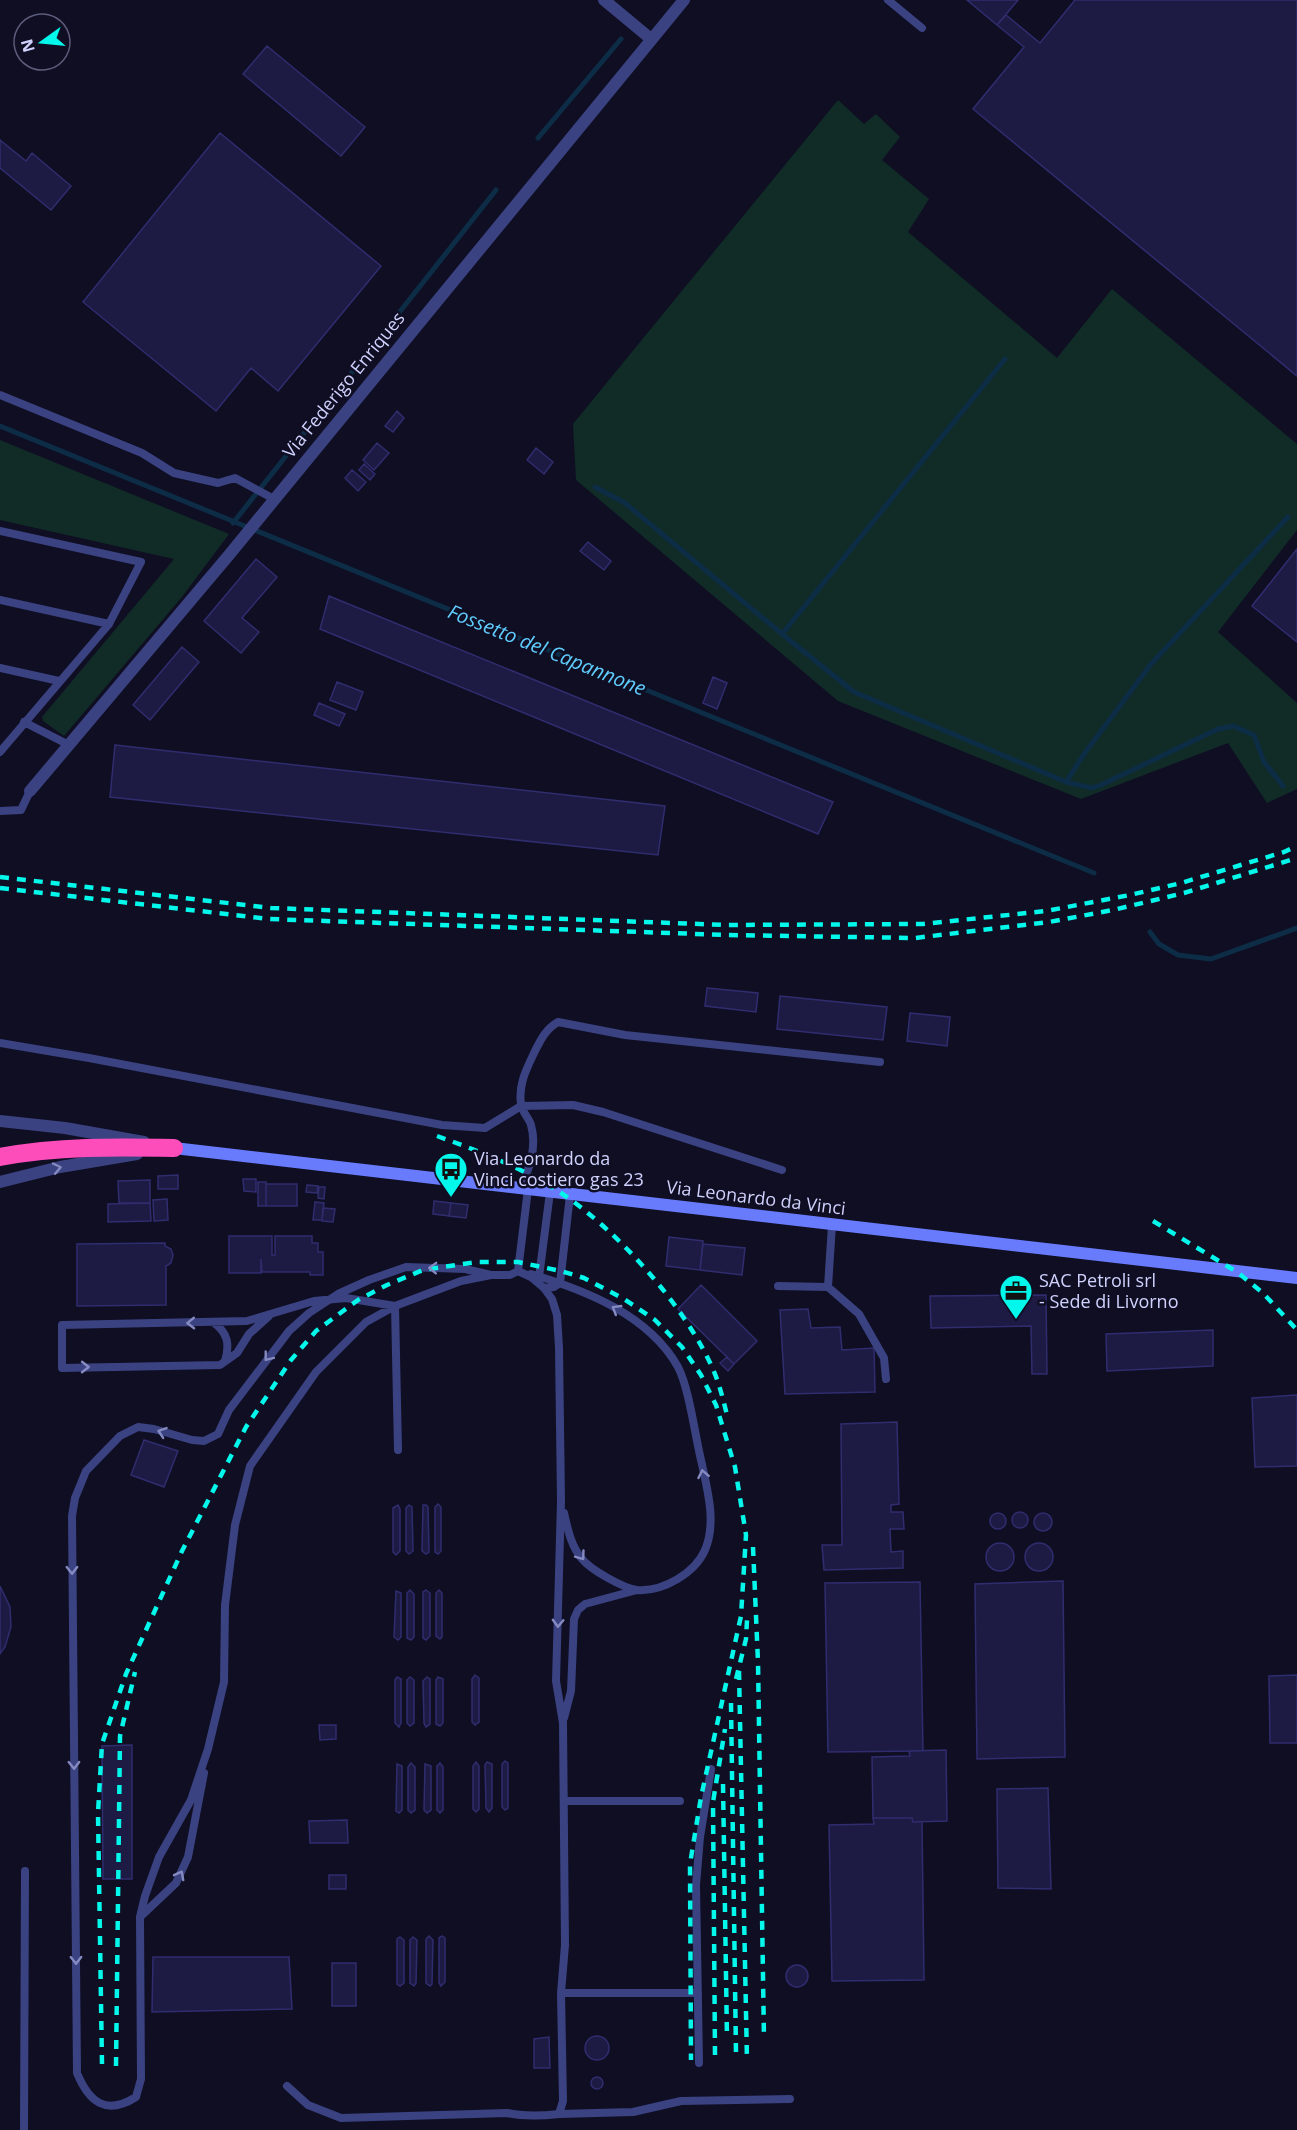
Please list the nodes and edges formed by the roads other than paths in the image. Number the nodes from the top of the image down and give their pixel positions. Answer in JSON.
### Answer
{"nodes":[{"id":1,"x":604,"y":0,"type":"edge"},
{"id":2,"x":684,"y":0,"type":"edge"},
{"id":3,"x":888,"y":0,"type":"edge"},
{"id":4,"x":922,"y":28,"type":"dead end"},
{"id":5,"x":651,"y":39,"type":"junction"},
{"id":6,"x":0,"y":395,"type":"edge"},
{"id":7,"x":268,"y":500,"type":"junction"},
{"id":8,"x":0,"y":531,"type":"edge"},
{"id":9,"x":0,"y":600,"type":"edge"},
{"id":10,"x":109,"y":624,"type":"junction"},
{"id":11,"x":0,"y":668,"type":"edge"},
{"id":12,"x":59,"y":681,"type":"junction"},
{"id":13,"x":24,"y":722,"type":"junction"},
{"id":14,"x":0,"y":736,"type":"edge"},
{"id":15,"x":11,"y":738,"type":"junction"},
{"id":16,"x":69,"y":745,"type":"junction"},
{"id":17,"x":0,"y":752,"type":"edge"},
{"id":18,"x":30,"y":791,"type":"joint"},
{"id":19,"x":0,"y":811,"type":"edge"},
{"id":20,"x":0,"y":1043,"type":"edge"},
{"id":21,"x":880,"y":1062,"type":"dead end"},
{"id":22,"x":521,"y":1106,"type":"junction"},
{"id":23,"x":0,"y":1121,"type":"edge"},
{"id":24,"x":174,"y":1149,"type":"junction"},
{"id":25,"x":0,"y":1157,"type":"edge"},
{"id":26,"x":782,"y":1170,"type":"dead end"},
{"id":27,"x":0,"y":1182,"type":"edge"},
{"id":28,"x":524,"y":1189,"type":"junction"},
{"id":29,"x":550,"y":1192,"type":"junction"},
{"id":30,"x":570,"y":1195,"type":"junction"},
{"id":31,"x":831,"y":1225,"type":"junction"},
{"id":32,"x":518,"y":1271,"type":"junction"},
{"id":33,"x":490,"y":1275,"type":"junction"},
{"id":34,"x":1297,"y":1278,"type":"edge"},
{"id":35,"x":537,"y":1279,"type":"junction"},
{"id":36,"x":560,"y":1283,"type":"junction"},
{"id":37,"x":778,"y":1286,"type":"dead end"},
{"id":38,"x":828,"y":1287,"type":"junction"},
{"id":39,"x":544,"y":1288,"type":"junction"},
{"id":40,"x":329,"y":1300,"type":"junction"},
{"id":41,"x":395,"y":1306,"type":"junction"},
{"id":42,"x":269,"y":1316,"type":"junction"},
{"id":43,"x":213,"y":1322,"type":"junction"},
{"id":44,"x":225,"y":1361,"type":"junction"},
{"id":45,"x":886,"y":1379,"type":"dead end"},
{"id":46,"x":398,"y":1450,"type":"dead end"},
{"id":47,"x":561,"y":1501,"type":"junction"},
{"id":48,"x":637,"y":1590,"type":"junction"},
{"id":49,"x":563,"y":1723,"type":"junction"},
{"id":50,"x":208,"y":1749,"type":"junction"},
{"id":51,"x":711,"y":1769,"type":"dead end"},
{"id":52,"x":564,"y":1801,"type":"junction"},
{"id":53,"x":680,"y":1801,"type":"dead end"},
{"id":54,"x":25,"y":1870,"type":"dead end"},
{"id":55,"x":140,"y":1917,"type":"junction"},
{"id":56,"x":561,"y":1993,"type":"junction"},
{"id":57,"x":698,"y":1994,"type":"junction"},
{"id":58,"x":699,"y":2063,"type":"dead end"},
{"id":59,"x":287,"y":2086,"type":"dead end"},
{"id":60,"x":790,"y":2099,"type":"dead end"},
{"id":61,"x":559,"y":2114,"type":"junction"},
{"id":62,"x":24,"y":2130,"type":"edge"}],
"edges":[{"from":1,"to":5,"type":"street"},
{"from":2,"to":5,"type":"street","name":"Via Federigo Enriques"},
{"from":3,"to":4,"type":"lane"},
{"from":5,"to":7,"type":"street","name":"Via Federigo Enriques"},
{"from":6,"to":7,"type":"lane"},
{"from":7,"to":16,"type":"street","name":"Via Federigo Enriques"},
{"from":8,"to":10,"type":"lane"},
{"from":9,"to":10,"type":"lane"},
{"from":10,"to":12,"type":"lane"},
{"from":11,"to":12,"type":"lane"},
{"from":12,"to":13,"type":"lane"},
{"from":13,"to":15,"type":"lane"},
{"from":13,"to":16,"type":"lane"},
{"from":14,"to":15,"type":"lane"},
{"from":15,"to":17,"type":"lane"},
{"from":16,"to":18,"type":"street","name":"Via Federigo Enriques"},
{"from":18,"to":19,"type":"lane"},
{"from":20,"to":22,"type":"lane"},
{"from":21,"to":22,"type":"lane"},
{"from":22,"to":26,"type":"lane"},
{"from":22,"to":28,"type":"lane"},
{"from":23,"to":24,"type":"street","name":"Via Leonardo da Vinci"},
{"from":24,"to":25,"type":"highway"},
{"from":27,"to":24,"type":"street","name":"Via Leonardo da Vinci","one_way":true},
{"from":24,"to":28,"type":"main road","name":"Via Leonardo da Vinci"},
{"from":28,"to":29,"type":"main road","name":"Via Leonardo da Vinci"},
{"from":28,"to":32,"type":"lane"},
{"from":29,"to":30,"type":"main road","name":"Via Leonardo da Vinci"},
{"from":29,"to":35,"type":"lane"},
{"from":30,"to":31,"type":"main road","name":"Via Leonardo da Vinci"},
{"from":30,"to":36,"type":"lane"},
{"from":31,"to":34,"type":"main road","name":"Via Leonardo da Vinci"},
{"from":31,"to":38,"type":"lane"},
{"from":32,"to":33,"type":"lane"},
{"from":32,"to":35,"type":"lane"},
{"from":33,"to":40,"type":"lane","one_way":true},
{"from":33,"to":41,"type":"lane"},
{"from":35,"to":36,"type":"lane"},
{"from":35,"to":39,"type":"lane"},
{"from":36,"to":39,"type":"lane"},
{"from":48,"to":36,"type":"lane","one_way":true},
{"from":37,"to":38,"type":"lane"},
{"from":38,"to":45,"type":"lane"},
{"from":39,"to":47,"type":"lane"},
{"from":40,"to":41,"type":"lane"},
{"from":40,"to":42,"type":"lane"},
{"from":40,"to":55,"type":"lane","one_way":true},
{"from":41,"to":46,"type":"lane"},
{"from":41,"to":50,"type":"lane"},
{"from":42,"to":43,"type":"lane"},
{"from":42,"to":44,"type":"lane"},
{"from":43,"to":44,"type":"lane"},
{"from":43,"to":44,"type":"lane","one_way":true},
{"from":47,"to":48,"type":"lane","one_way":true},
{"from":47,"to":49,"type":"lane","one_way":true},
{"from":48,"to":49,"type":"lane"},
{"from":49,"to":52,"type":"lane"},
{"from":50,"to":55,"type":"lane"},
{"from":55,"to":50,"type":"lane","one_way":true},
{"from":51,"to":57,"type":"lane"},
{"from":52,"to":53,"type":"lane"},
{"from":52,"to":56,"type":"lane"},
{"from":54,"to":62,"type":"lane"},
{"from":56,"to":57,"type":"lane"},
{"from":56,"to":61,"type":"lane"},
{"from":57,"to":58,"type":"lane"},
{"from":59,"to":61,"type":"lane"},
{"from":60,"to":61,"type":"lane"}]}
